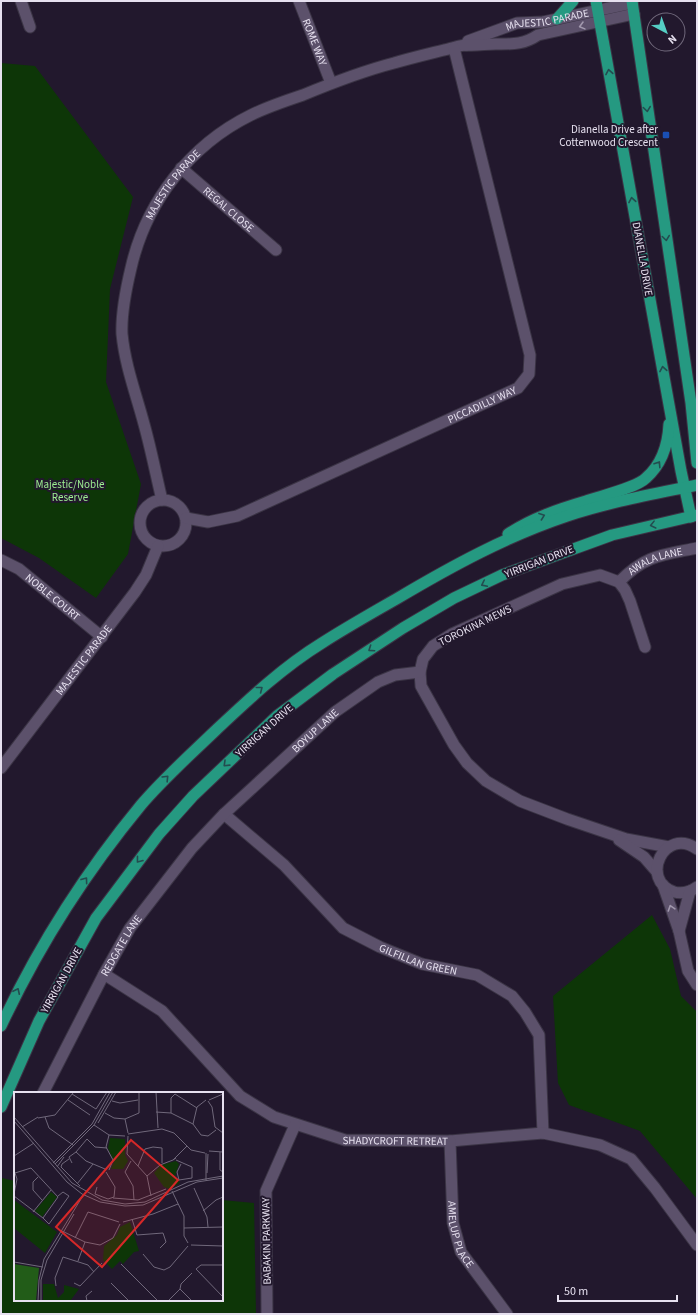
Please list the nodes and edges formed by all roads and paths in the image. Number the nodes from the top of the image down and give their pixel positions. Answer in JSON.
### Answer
{"nodes":[{"id":1,"x":21,"y":1,"type":"edge"},
{"id":2,"x":299,"y":1,"type":"edge"},
{"id":3,"x":573,"y":1,"type":"edge"},
{"id":4,"x":632,"y":2,"type":"edge"},
{"id":5,"x":598,"y":11,"type":"edge"},
{"id":6,"x":634,"y":14,"type":"junction"},
{"id":7,"x":557,"y":19,"type":"junction"},
{"id":8,"x":30,"y":27,"type":"dead end"},
{"id":9,"x":466,"y":45,"type":"junction"},
{"id":10,"x":454,"y":48,"type":"junction"},
{"id":11,"x":331,"y":84,"type":"junction"},
{"id":12,"x":181,"y":168,"type":"junction"},
{"id":13,"x":276,"y":250,"type":"dead end"},
{"id":14,"x":691,"y":403,"type":"junction"},
{"id":15,"x":670,"y":408,"type":"junction"},
{"id":16,"x":697,"y":413,"type":"edge"},
{"id":17,"x":697,"y":463,"type":"edge"},
{"id":18,"x":697,"y":485,"type":"edge"},
{"id":19,"x":685,"y":488,"type":"junction"},
{"id":20,"x":162,"y":500,"type":"junction"},
{"id":21,"x":694,"y":516,"type":"edge"},
{"id":22,"x":186,"y":518,"type":"junction"},
{"id":23,"x":497,"y":544,"type":"junction"},
{"id":24,"x":158,"y":546,"type":"junction"},
{"id":25,"x":697,"y":548,"type":"edge"},
{"id":26,"x":1,"y":560,"type":"edge"},
{"id":27,"x":618,"y":582,"type":"junction"},
{"id":28,"x":102,"y":637,"type":"junction"},
{"id":29,"x":645,"y":648,"type":"dead end"},
{"id":30,"x":420,"y":672,"type":"junction"},
{"id":31,"x":1,"y":768,"type":"edge"},
{"id":32,"x":224,"y":814,"type":"junction"},
{"id":33,"x":614,"y":836,"type":"junction"},
{"id":34,"x":669,"y":847,"type":"junction"},
{"id":35,"x":697,"y":849,"type":"edge"},
{"id":36,"x":657,"y":872,"type":"junction"},
{"id":37,"x":663,"y":885,"type":"junction"},
{"id":38,"x":694,"y":889,"type":"edge"},
{"id":39,"x":680,"y":931,"type":"junction"},
{"id":40,"x":104,"y":974,"type":"junction"},
{"id":41,"x":697,"y":985,"type":"edge"},
{"id":42,"x":1,"y":1026,"type":"edge"},
{"id":43,"x":43,"y":1092,"type":"edge"},
{"id":44,"x":1,"y":1107,"type":"edge"},
{"id":45,"x":295,"y":1125,"type":"junction"},
{"id":46,"x":542,"y":1133,"type":"junction"},
{"id":47,"x":450,"y":1142,"type":"junction"},
{"id":48,"x":697,"y":1246,"type":"edge"},
{"id":49,"x":267,"y":1314,"type":"edge"},
{"id":50,"x":507,"y":1314,"type":"edge"}],
"edges":[{"from":1,"to":8,"type":"street"},
{"from":2,"to":11,"type":"street","name":"ROME WAY"},
{"from":3,"to":7,"type":"main road"},
{"from":4,"to":5,"type":"street","name":"MAJESTIC PARADE"},
{"from":4,"to":6,"type":"main road"},
{"from":5,"to":6,"type":"street","name":"MAJESTIC PARADE"},
{"from":5,"to":7,"type":"street","name":"MAJESTIC PARADE"},
{"from":5,"to":9,"type":"street","name":"MAJESTIC PARADE","one_way":true},
{"from":15,"to":5,"type":"main road","name":"DIANELLA DRIVE","one_way":true},
{"from":6,"to":14,"type":"main road","one_way":true},
{"from":7,"to":9,"type":"street","name":"MAJESTIC PARADE"},
{"from":9,"to":10,"type":"street","name":"MAJESTIC PARADE"},
{"from":10,"to":11,"type":"street","name":"MAJESTIC PARADE"},
{"from":10,"to":22,"type":"street","name":"PICCADILLY WAY"},
{"from":11,"to":12,"type":"street","name":"MAJESTIC PARADE"},
{"from":12,"to":13,"type":"street","name":"REGAL CLOSE"},
{"from":12,"to":20,"type":"street","name":"MAJESTIC PARADE"},
{"from":14,"to":16,"type":"main road"},
{"from":14,"to":17,"type":"main road"},
{"from":15,"to":19,"type":"main road","name":"DIANELLA DRIVE"},
{"from":23,"to":15,"type":"main road","one_way":true},
{"from":18,"to":19,"type":"main road"},
{"from":19,"to":21,"type":"main road","name":"DIANELLA DRIVE"},
{"from":19,"to":23,"type":"main road"},
{"from":20,"to":22,"type":"street"},
{"from":20,"to":24,"type":"street"},
{"from":21,"to":44,"type":"main road","name":"YIRRIGAN DRIVE","one_way":true},
{"from":22,"to":24,"type":"street"},
{"from":42,"to":23,"type":"main road","one_way":true},
{"from":24,"to":28,"type":"street","name":"MAJESTIC PARADE"},
{"from":25,"to":27,"type":"street","name":"AWALA LANE"},
{"from":26,"to":28,"type":"street","name":"NOBLE COURT"},
{"from":27,"to":29,"type":"street"},
{"from":27,"to":30,"type":"street","name":"TOROKINA MEWS"},
{"from":28,"to":31,"type":"street","name":"MAJESTIC PARADE"},
{"from":30,"to":32,"type":"street","name":"BOYUP LANE"},
{"from":30,"to":33,"type":"street"},
{"from":32,"to":40,"type":"street","name":"REDGATE LANE"},
{"from":32,"to":46,"type":"street","name":"GILFILLAN GREEN"},
{"from":33,"to":34,"type":"street"},
{"from":33,"to":36,"type":"street"},
{"from":34,"to":35,"type":"street"},
{"from":34,"to":36,"type":"street"},
{"from":36,"to":37,"type":"street"},
{"from":37,"to":38,"type":"street"},
{"from":39,"to":37,"type":"street","one_way":true},
{"from":38,"to":39,"type":"street"},
{"from":39,"to":41,"type":"street"},
{"from":40,"to":43,"type":"street","name":"REDGATE LANE"},
{"from":40,"to":45,"type":"street","name":"SHADYCROFT RETREAT"},
{"from":45,"to":47,"type":"street","name":"SHADYCROFT RETREAT"},
{"from":45,"to":49,"type":"street","name":"BABAKIN PARKWAY"},
{"from":46,"to":47,"type":"street","name":"SHADYCROFT RETREAT"},
{"from":46,"to":48,"type":"street","name":"SHADYCROFT RETREAT"},
{"from":47,"to":50,"type":"street","name":"AMELUP PLACE"}]}
